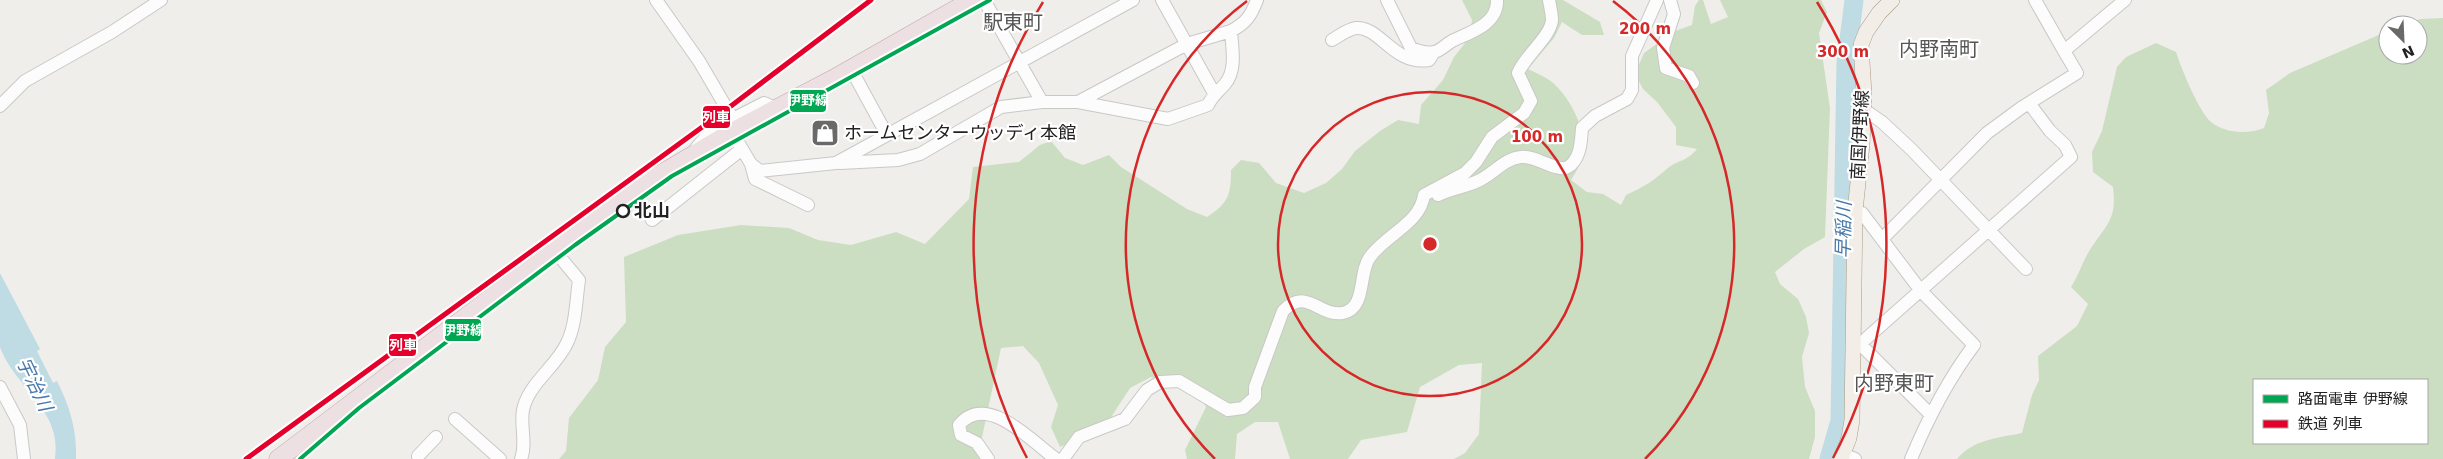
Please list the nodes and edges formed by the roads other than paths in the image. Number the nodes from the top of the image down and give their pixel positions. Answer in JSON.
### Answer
{"nodes":[{"id":1,"x":161,"y":0,"type":"edge"},
{"id":2,"x":656,"y":0,"type":"edge"},
{"id":3,"x":972,"y":0,"type":"edge"},
{"id":4,"x":984,"y":0,"type":"edge"},
{"id":5,"x":1133,"y":0,"type":"edge"},
{"id":6,"x":1162,"y":0,"type":"edge"},
{"id":7,"x":1257,"y":0,"type":"edge"},
{"id":8,"x":1387,"y":0,"type":"edge"},
{"id":9,"x":1497,"y":0,"type":"edge"},
{"id":10,"x":1549,"y":0,"type":"edge"},
{"id":11,"x":1657,"y":0,"type":"edge"},
{"id":12,"x":1670,"y":0,"type":"edge"},
{"id":13,"x":1892,"y":0,"type":"edge"},
{"id":14,"x":2035,"y":0,"type":"edge"},
{"id":15,"x":2125,"y":0,"type":"edge"},
{"id":16,"x":1231,"y":31,"type":"junction"},
{"id":17,"x":1332,"y":40,"type":"dead end"},
{"id":18,"x":1187,"y":44,"type":"junction"},
{"id":19,"x":2064,"y":51,"type":"junction"},
{"id":20,"x":1434,"y":52,"type":"junction"},
{"id":21,"x":1020,"y":62,"type":"junction"},
{"id":22,"x":851,"y":69,"type":"junction"},
{"id":23,"x":1693,"y":83,"type":"dead end"},
{"id":24,"x":1214,"y":93,"type":"junction"},
{"id":25,"x":1042,"y":102,"type":"junction"},
{"id":26,"x":1078,"y":102,"type":"junction"},
{"id":27,"x":2029,"y":103,"type":"junction"},
{"id":28,"x":0,"y":106,"type":"edge"},
{"id":29,"x":1863,"y":109,"type":"junction"},
{"id":30,"x":732,"y":125,"type":"junction"},
{"id":31,"x":887,"y":135,"type":"junction"},
{"id":32,"x":742,"y":149,"type":"junction"},
{"id":33,"x":836,"y":163,"type":"junction"},
{"id":34,"x":751,"y":164,"type":"junction"},
{"id":35,"x":1940,"y":180,"type":"junction"},
{"id":36,"x":808,"y":205,"type":"dead end"},
{"id":37,"x":1422,"y":207,"type":"junction"},
{"id":38,"x":1855,"y":211,"type":"junction"},
{"id":39,"x":652,"y":220,"type":"dead end"},
{"id":40,"x":1989,"y":230,"type":"junction"},
{"id":41,"x":1882,"y":239,"type":"junction"},
{"id":42,"x":554,"y":250,"type":"junction"},
{"id":43,"x":2026,"y":269,"type":"dead end"},
{"id":44,"x":1921,"y":291,"type":"junction"},
{"id":45,"x":1857,"y":344,"type":"junction"},
{"id":46,"x":0,"y":387,"type":"edge"},
{"id":47,"x":1930,"y":414,"type":"junction"},
{"id":48,"x":455,"y":419,"type":"dead end"},
{"id":49,"x":436,"y":437,"type":"dead end"},
{"id":50,"x":418,"y":455,"type":"edge"},
{"id":51,"x":1846,"y":457,"type":"edge"},
{"id":52,"x":24,"y":459,"type":"edge"},
{"id":53,"x":278,"y":459,"type":"edge"},
{"id":54,"x":500,"y":459,"type":"edge"},
{"id":55,"x":521,"y":459,"type":"edge"},
{"id":56,"x":988,"y":459,"type":"edge"},
{"id":57,"x":1056,"y":459,"type":"edge"},
{"id":58,"x":1063,"y":459,"type":"edge"},
{"id":59,"x":1911,"y":459,"type":"edge"}],
"edges":[{"from":1,"to":28,"type":"street"},
{"from":2,"to":30,"type":"street"},
{"from":3,"to":22,"type":"highway"},
{"from":4,"to":21,"type":"street"},
{"from":5,"to":21,"type":"street"},
{"from":6,"to":18,"type":"street"},
{"from":7,"to":16,"type":"street"},
{"from":8,"to":20,"type":"street"},
{"from":9,"to":20,"type":"street"},
{"from":10,"to":37,"type":"street"},
{"from":11,"to":37,"type":"street"},
{"from":12,"to":23,"type":"street"},
{"from":13,"to":29,"type":"main road","name":"南国伊野線"},
{"from":14,"to":19,"type":"street"},
{"from":15,"to":19,"type":"street"},
{"from":16,"to":18,"type":"street"},
{"from":16,"to":24,"type":"street"},
{"from":17,"to":20,"type":"street"},
{"from":18,"to":24,"type":"street"},
{"from":18,"to":26,"type":"street"},
{"from":19,"to":27,"type":"street"},
{"from":21,"to":25,"type":"street"},
{"from":21,"to":31,"type":"street"},
{"from":22,"to":30,"type":"highway"},
{"from":22,"to":31,"type":"street"},
{"from":24,"to":26,"type":"street"},
{"from":25,"to":26,"type":"street"},
{"from":25,"to":33,"type":"street"},
{"from":27,"to":35,"type":"street"},
{"from":27,"to":40,"type":"street"},
{"from":29,"to":35,"type":"street"},
{"from":29,"to":38,"type":"main road","name":"南国伊野線"},
{"from":30,"to":32,"type":"street"},
{"from":30,"to":42,"type":"highway"},
{"from":31,"to":33,"type":"street"},
{"from":32,"to":34,"type":"street"},
{"from":32,"to":39,"type":"street"},
{"from":33,"to":34,"type":"street"},
{"from":34,"to":36,"type":"street"},
{"from":35,"to":40,"type":"street"},
{"from":35,"to":41,"type":"street"},
{"from":37,"to":58,"type":"street"},
{"from":38,"to":41,"type":"street"},
{"from":38,"to":45,"type":"main road","name":"南国伊野線"},
{"from":40,"to":43,"type":"street"},
{"from":40,"to":44,"type":"street"},
{"from":41,"to":44,"type":"street"},
{"from":42,"to":53,"type":"highway"},
{"from":42,"to":55,"type":"street"},
{"from":44,"to":45,"type":"street"},
{"from":44,"to":47,"type":"street"},
{"from":45,"to":47,"type":"street"},
{"from":45,"to":51,"type":"main road","name":"南国伊野線"},
{"from":46,"to":52,"type":"street"},
{"from":47,"to":59,"type":"street"},
{"from":48,"to":54,"type":"street"},
{"from":49,"to":50,"type":"street"},
{"from":56,"to":57,"type":"street"}]}
